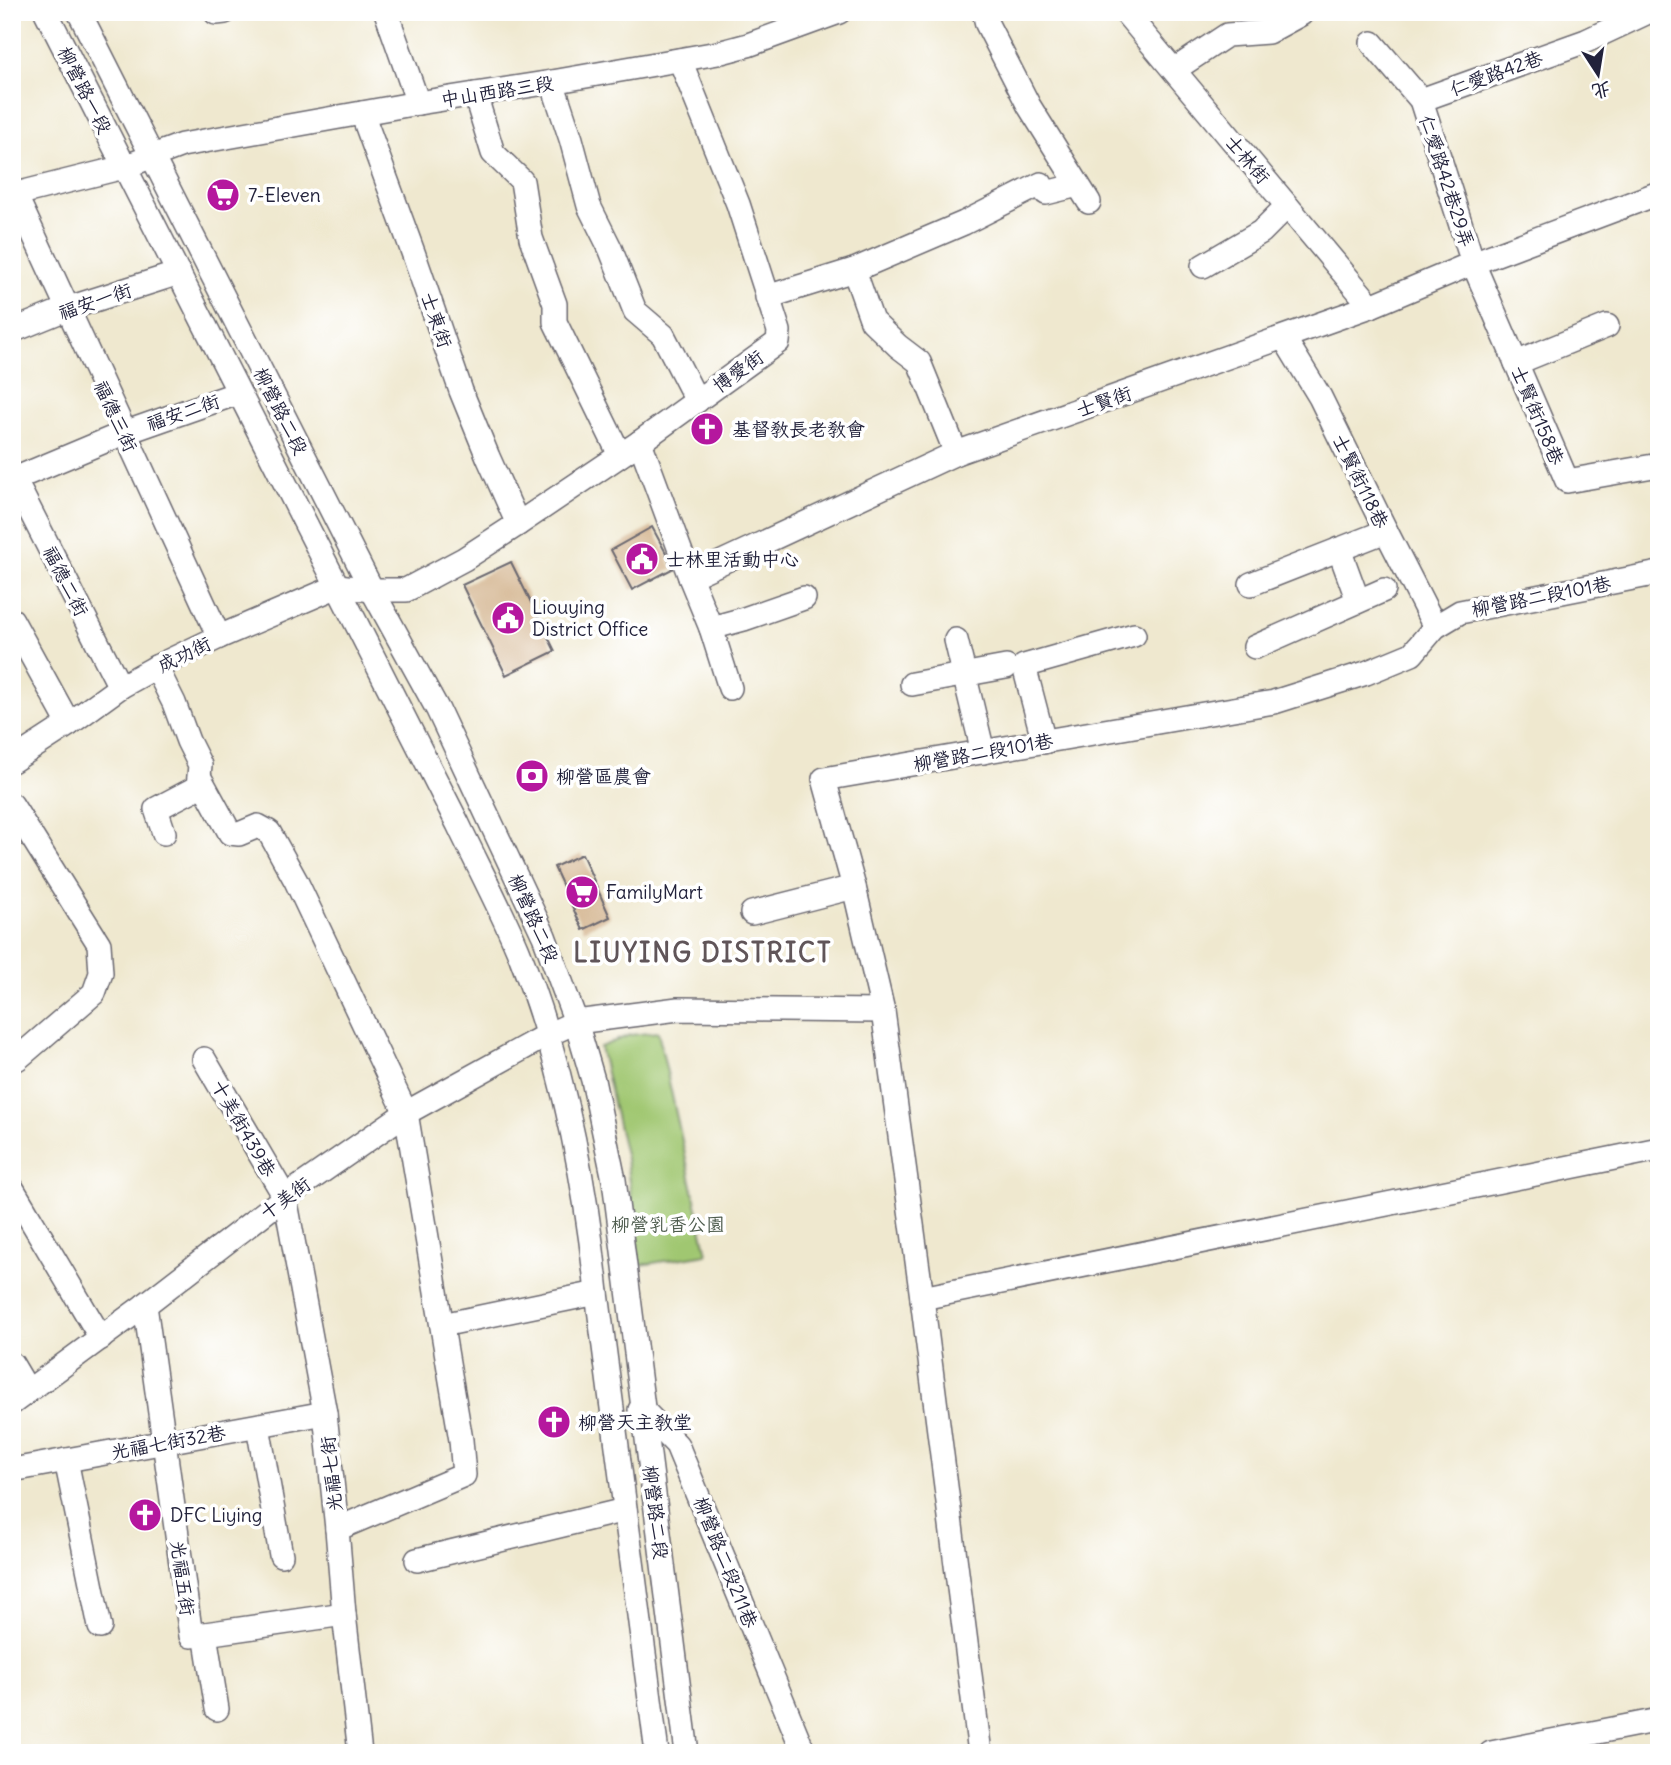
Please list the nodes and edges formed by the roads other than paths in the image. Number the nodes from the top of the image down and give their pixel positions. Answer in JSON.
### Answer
{"nodes":[{"id":1,"x":46,"y":12,"type":"edge"},
{"id":2,"x":79,"y":12,"type":"edge"},
{"id":3,"x":386,"y":12,"type":"edge"},
{"id":4,"x":839,"y":12,"type":"edge"},
{"id":5,"x":984,"y":12,"type":"edge"},
{"id":6,"x":1125,"y":12,"type":"edge"},
{"id":7,"x":1648,"y":12,"type":"edge"},
{"id":8,"x":1301,"y":14,"type":"edge"},
{"id":9,"x":1372,"y":43,"type":"dead end"},
{"id":10,"x":680,"y":61,"type":"junction"},
{"id":11,"x":1174,"y":70,"type":"junction"},
{"id":12,"x":552,"y":82,"type":"junction"},
{"id":13,"x":475,"y":94,"type":"junction"},
{"id":14,"x":1421,"y":100,"type":"junction"},
{"id":15,"x":418,"y":103,"type":"junction"},
{"id":16,"x":362,"y":113,"type":"junction"},
{"id":17,"x":152,"y":156,"type":"junction"},
{"id":18,"x":124,"y":167,"type":"junction"},
{"id":19,"x":1659,"y":193,"type":"edge"},
{"id":20,"x":13,"y":195,"type":"edge"},
{"id":21,"x":1287,"y":206,"type":"junction"},
{"id":22,"x":1473,"y":262,"type":"junction"},
{"id":23,"x":1203,"y":266,"type":"dead end"},
{"id":24,"x":854,"y":270,"type":"junction"},
{"id":25,"x":179,"y":273,"type":"junction"},
{"id":26,"x":767,"y":297,"type":"junction"},
{"id":27,"x":1371,"y":306,"type":"junction"},
{"id":28,"x":66,"y":309,"type":"junction"},
{"id":29,"x":1607,"y":326,"type":"dead end"},
{"id":30,"x":12,"y":331,"type":"edge"},
{"id":31,"x":1283,"y":338,"type":"junction"},
{"id":32,"x":1516,"y":363,"type":"junction"},
{"id":33,"x":238,"y":393,"type":"junction"},
{"id":34,"x":696,"y":401,"type":"junction"},
{"id":35,"x":124,"y":433,"type":"junction"},
{"id":36,"x":640,"y":442,"type":"junction"},
{"id":37,"x":956,"y":453,"type":"junction"},
{"id":38,"x":620,"y":455,"type":"junction"},
{"id":39,"x":1659,"y":465,"type":"edge"},
{"id":40,"x":13,"y":478,"type":"edge"},
{"id":41,"x":519,"y":524,"type":"junction"},
{"id":42,"x":1386,"y":531,"type":"junction"},
{"id":43,"x":1339,"y":549,"type":"junction"},
{"id":44,"x":1659,"y":573,"type":"edge"},
{"id":45,"x":690,"y":576,"type":"junction"},
{"id":46,"x":1251,"y":584,"type":"dead end"},
{"id":47,"x":338,"y":586,"type":"junction"},
{"id":48,"x":372,"y":590,"type":"junction"},
{"id":49,"x":1384,"y":590,"type":"dead end"},
{"id":50,"x":804,"y":598,"type":"dead end"},
{"id":51,"x":1358,"y":601,"type":"junction"},
{"id":52,"x":12,"y":620,"type":"edge"},
{"id":53,"x":1436,"y":627,"type":"junction"},
{"id":54,"x":710,"y":628,"type":"junction"},
{"id":55,"x":1134,"y":635,"type":"dead end"},
{"id":56,"x":219,"y":637,"type":"junction"},
{"id":57,"x":956,"y":640,"type":"dead end"},
{"id":58,"x":1255,"y":647,"type":"dead end"},
{"id":59,"x":156,"y":667,"type":"junction"},
{"id":60,"x":1006,"y":667,"type":"dead end"},
{"id":61,"x":964,"y":675,"type":"junction"},
{"id":62,"x":912,"y":684,"type":"dead end"},
{"id":63,"x":120,"y":687,"type":"junction"},
{"id":64,"x":730,"y":688,"type":"dead end"},
{"id":65,"x":69,"y":724,"type":"junction"},
{"id":66,"x":1044,"y":742,"type":"junction"},
{"id":67,"x":983,"y":752,"type":"junction"},
{"id":68,"x":12,"y":761,"type":"edge"},
{"id":69,"x":200,"y":778,"type":"junction"},
{"id":70,"x":12,"y":805,"type":"edge"},
{"id":71,"x":164,"y":833,"type":"dead end"},
{"id":72,"x":854,"y":887,"type":"junction"},
{"id":73,"x":752,"y":913,"type":"dead end"},
{"id":74,"x":883,"y":1011,"type":"junction"},
{"id":75,"x":576,"y":1022,"type":"junction"},
{"id":76,"x":547,"y":1035,"type":"junction"},
{"id":77,"x":14,"y":1058,"type":"edge"},
{"id":78,"x":204,"y":1059,"type":"dead end"},
{"id":79,"x":406,"y":1113,"type":"junction"},
{"id":80,"x":1659,"y":1149,"type":"edge"},
{"id":81,"x":12,"y":1188,"type":"edge"},
{"id":82,"x":285,"y":1197,"type":"junction"},
{"id":83,"x":597,"y":1293,"type":"junction"},
{"id":84,"x":922,"y":1298,"type":"junction"},
{"id":85,"x":145,"y":1305,"type":"junction"},
{"id":86,"x":442,"y":1325,"type":"junction"},
{"id":87,"x":100,"y":1338,"type":"junction"},
{"id":88,"x":12,"y":1364,"type":"edge"},
{"id":89,"x":20,"y":1397,"type":"edge"},
{"id":90,"x":643,"y":1410,"type":"junction"},
{"id":91,"x":613,"y":1411,"type":"junction"},
{"id":92,"x":325,"y":1413,"type":"junction"},
{"id":93,"x":258,"y":1426,"type":"junction"},
{"id":94,"x":165,"y":1442,"type":"junction"},
{"id":95,"x":66,"y":1460,"type":"junction"},
{"id":96,"x":12,"y":1470,"type":"edge"},
{"id":97,"x":625,"y":1510,"type":"junction"},
{"id":98,"x":337,"y":1529,"type":"junction"},
{"id":99,"x":281,"y":1555,"type":"dead end"},
{"id":100,"x":417,"y":1560,"type":"dead end"},
{"id":101,"x":344,"y":1614,"type":"junction"},
{"id":102,"x":100,"y":1627,"type":"dead end"},
{"id":103,"x":205,"y":1633,"type":"junction"},
{"id":104,"x":217,"y":1709,"type":"dead end"},
{"id":105,"x":1659,"y":1720,"type":"edge"},
{"id":106,"x":360,"y":1753,"type":"edge"},
{"id":107,"x":657,"y":1753,"type":"edge"},
{"id":108,"x":687,"y":1753,"type":"edge"},
{"id":109,"x":804,"y":1753,"type":"edge"},
{"id":110,"x":980,"y":1753,"type":"edge"},
{"id":111,"x":1490,"y":1753,"type":"edge"}],
"edges":[{"from":1,"to":18,"type":"street","name":"柳營路一段"},
{"from":2,"to":17,"type":"street","name":"柳營路一段"},
{"from":3,"to":15,"type":"street"},
{"from":4,"to":10,"type":"street","name":"中山西路三段"},
{"from":5,"to":24,"type":"street"},
{"from":6,"to":11,"type":"street","name":"士林街"},
{"from":7,"to":14,"type":"street","name":"仁愛路42巷"},
{"from":8,"to":11,"type":"street"},
{"from":9,"to":14,"type":"street"},
{"from":10,"to":12,"type":"street","name":"中山西路三段"},
{"from":10,"to":26,"type":"street","name":"博愛街"},
{"from":11,"to":21,"type":"street","name":"士林街"},
{"from":12,"to":13,"type":"street","name":"中山西路三段"},
{"from":12,"to":34,"type":"street"},
{"from":13,"to":15,"type":"street","name":"中山西路三段"},
{"from":13,"to":38,"type":"street"},
{"from":14,"to":22,"type":"street","name":"仁愛路42巷29弄"},
{"from":15,"to":16,"type":"street","name":"中山西路三段"},
{"from":16,"to":17,"type":"street","name":"中山西路三段"},
{"from":16,"to":41,"type":"street","name":"士東街"},
{"from":17,"to":18,"type":"street","name":"中山西路三段"},
{"from":17,"to":48,"type":"street","name":"柳營路二段"},
{"from":18,"to":20,"type":"street","name":"中山西路三段"},
{"from":18,"to":25,"type":"street","name":"柳營路二段"},
{"from":19,"to":22,"type":"street","name":"士賢街"},
{"from":20,"to":28,"type":"street","name":"福德三街"},
{"from":21,"to":23,"type":"street"},
{"from":21,"to":27,"type":"street","name":"士林街"},
{"from":22,"to":27,"type":"street","name":"士賢街"},
{"from":22,"to":32,"type":"street","name":"士賢街158巷"},
{"from":24,"to":26,"type":"street"},
{"from":24,"to":37,"type":"street"},
{"from":25,"to":28,"type":"street","name":"福安一街"},
{"from":25,"to":33,"type":"street","name":"柳營路二段"},
{"from":26,"to":34,"type":"street","name":"博愛街"},
{"from":27,"to":31,"type":"street","name":"士賢街"},
{"from":28,"to":30,"type":"street","name":"福安一街"},
{"from":28,"to":35,"type":"street","name":"福德三街"},
{"from":29,"to":32,"type":"street"},
{"from":31,"to":37,"type":"street","name":"士賢街"},
{"from":31,"to":42,"type":"street","name":"士賢街118巷"},
{"from":32,"to":39,"type":"street","name":"士賢街158巷"},
{"from":33,"to":35,"type":"street","name":"福安二街"},
{"from":33,"to":47,"type":"street","name":"柳營路二段"},
{"from":34,"to":36,"type":"street","name":"博愛街"},
{"from":35,"to":40,"type":"street","name":"福安二街"},
{"from":35,"to":56,"type":"street","name":"福德三街"},
{"from":36,"to":38,"type":"street","name":"博愛街"},
{"from":36,"to":45,"type":"street"},
{"from":37,"to":45,"type":"street","name":"士賢街"},
{"from":38,"to":41,"type":"street","name":"博愛街"},
{"from":40,"to":63,"type":"street","name":"福德二街"},
{"from":41,"to":48,"type":"street","name":"博愛街"},
{"from":42,"to":43,"type":"street"},
{"from":42,"to":53,"type":"street","name":"士賢街118巷"},
{"from":43,"to":46,"type":"street"},
{"from":43,"to":51,"type":"street"},
{"from":44,"to":53,"type":"street","name":"柳營路二段101巷"},
{"from":45,"to":54,"type":"street"},
{"from":47,"to":48,"type":"street","name":"成功街"},
{"from":47,"to":56,"type":"street","name":"成功街"},
{"from":47,"to":76,"type":"street","name":"柳營路二段"},
{"from":48,"to":75,"type":"street","name":"柳營路二段"},
{"from":49,"to":51,"type":"street"},
{"from":50,"to":54,"type":"street"},
{"from":51,"to":58,"type":"street"},
{"from":52,"to":65,"type":"street"},
{"from":53,"to":66,"type":"street","name":"柳營路二段101巷"},
{"from":54,"to":64,"type":"street"},
{"from":55,"to":66,"type":"street"},
{"from":56,"to":59,"type":"street","name":"成功街"},
{"from":57,"to":61,"type":"street"},
{"from":59,"to":63,"type":"street","name":"成功街"},
{"from":59,"to":69,"type":"street"},
{"from":60,"to":61,"type":"street"},
{"from":61,"to":62,"type":"street"},
{"from":61,"to":67,"type":"street"},
{"from":63,"to":65,"type":"street","name":"成功街"},
{"from":65,"to":68,"type":"street","name":"成功街"},
{"from":66,"to":67,"type":"street","name":"柳營路二段101巷"},
{"from":67,"to":72,"type":"street","name":"柳營路二段101巷"},
{"from":69,"to":71,"type":"street"},
{"from":69,"to":79,"type":"street"},
{"from":70,"to":77,"type":"street"},
{"from":72,"to":73,"type":"street"},
{"from":72,"to":74,"type":"street","name":"柳營路二段101巷"},
{"from":74,"to":75,"type":"street"},
{"from":74,"to":84,"type":"street","name":"柳營路二段101巷"},
{"from":75,"to":76,"type":"street","name":"十美街"},
{"from":75,"to":90,"type":"street","name":"柳營路二段"},
{"from":76,"to":79,"type":"street","name":"十美街"},
{"from":76,"to":83,"type":"street","name":"柳營路二段"},
{"from":78,"to":82,"type":"street","name":"十美街439巷"},
{"from":79,"to":82,"type":"street","name":"十美街"},
{"from":79,"to":86,"type":"street"},
{"from":80,"to":84,"type":"street"},
{"from":81,"to":87,"type":"street"},
{"from":82,"to":85,"type":"street","name":"十美街"},
{"from":82,"to":92,"type":"street","name":"光福七街"},
{"from":83,"to":86,"type":"street"},
{"from":83,"to":91,"type":"street","name":"柳營路二段"},
{"from":84,"to":110,"type":"street","name":"柳營路二段101巷"},
{"from":85,"to":87,"type":"street","name":"十美街"},
{"from":85,"to":94,"type":"street","name":"光福五街"},
{"from":86,"to":98,"type":"street"},
{"from":87,"to":89,"type":"street","name":"十美街"},
{"from":88,"to":89,"type":"street"},
{"from":90,"to":91,"type":"street"},
{"from":90,"to":108,"type":"street","name":"柳營路二段"},
{"from":90,"to":109,"type":"street","name":"柳營路二段211巷"},
{"from":91,"to":97,"type":"street","name":"柳營路二段"},
{"from":92,"to":93,"type":"street","name":"光福七街32巷"},
{"from":92,"to":98,"type":"street","name":"光福七街"},
{"from":93,"to":94,"type":"street","name":"光福七街32巷"},
{"from":93,"to":99,"type":"street"},
{"from":94,"to":95,"type":"street","name":"光福七街32巷"},
{"from":94,"to":103,"type":"street","name":"光福五街"},
{"from":95,"to":96,"type":"street","name":"光福七街32巷"},
{"from":95,"to":102,"type":"street"},
{"from":97,"to":100,"type":"street"},
{"from":97,"to":107,"type":"street","name":"柳營路二段"},
{"from":98,"to":101,"type":"street","name":"光福七街"},
{"from":101,"to":103,"type":"street"},
{"from":101,"to":106,"type":"street","name":"光福七街"},
{"from":103,"to":104,"type":"street","name":"光福五街"},
{"from":105,"to":111,"type":"street"}]}
